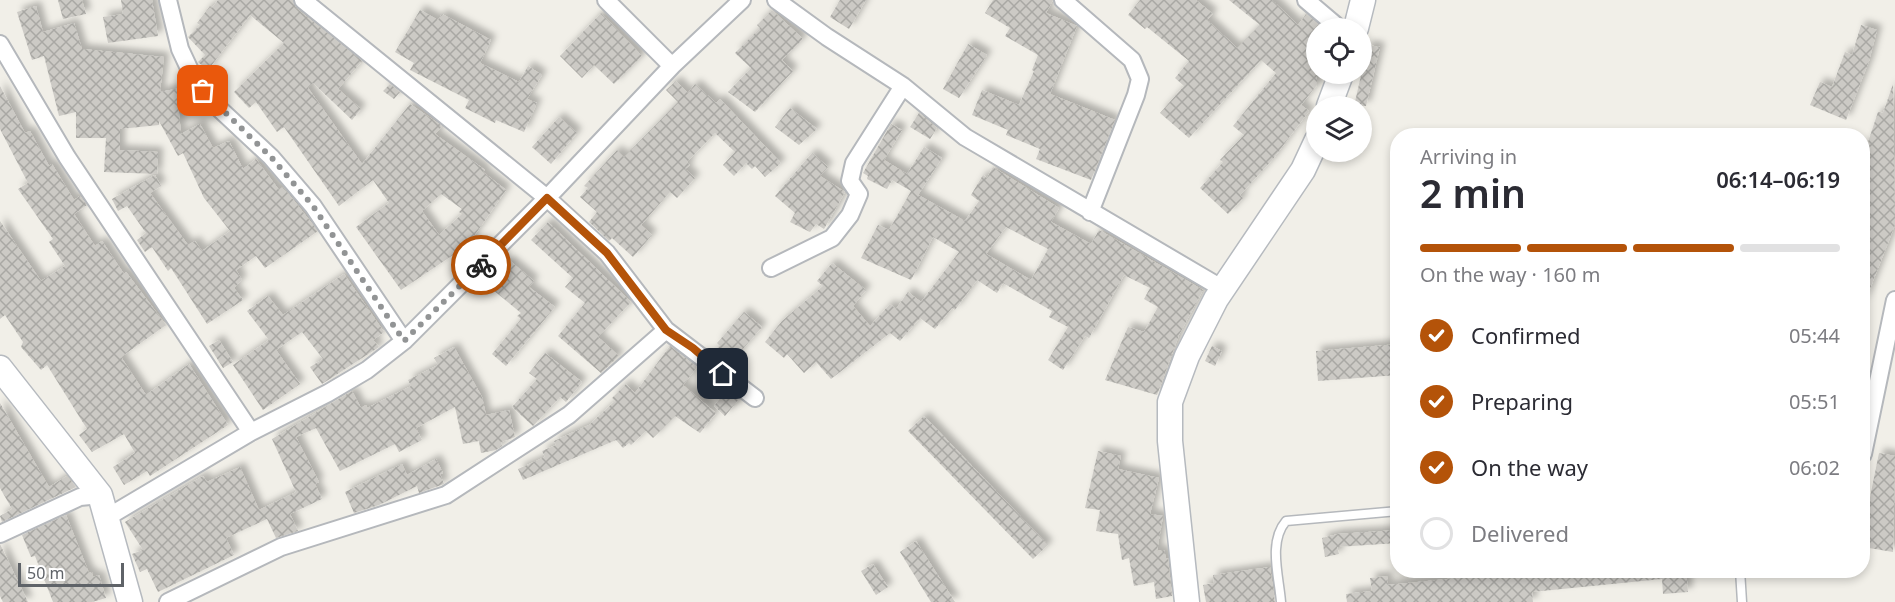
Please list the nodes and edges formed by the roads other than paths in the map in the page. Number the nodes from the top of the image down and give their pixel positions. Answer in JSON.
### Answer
{"nodes":[{"id":1,"x":168,"y":0,"type":"edge"},
{"id":2,"x":303,"y":0,"type":"edge"},
{"id":3,"x":606,"y":0,"type":"edge"},
{"id":4,"x":742,"y":0,"type":"edge"},
{"id":5,"x":776,"y":0,"type":"edge"},
{"id":6,"x":1063,"y":0,"type":"edge"},
{"id":7,"x":1306,"y":0,"type":"edge"},
{"id":8,"x":1363,"y":0,"type":"edge"},
{"id":9,"x":1328,"y":18,"type":"edge"},
{"id":10,"x":1358,"y":18,"type":"edge"},
{"id":11,"x":0,"y":44,"type":"edge"},
{"id":12,"x":672,"y":66,"type":"junction"},
{"id":13,"x":903,"y":86,"type":"junction"},
{"id":14,"x":1307,"y":162,"type":"edge"},
{"id":15,"x":547,"y":198,"type":"junction"},
{"id":16,"x":1090,"y":212,"type":"junction"},
{"id":17,"x":771,"y":268,"type":"dead end"},
{"id":18,"x":1223,"y":290,"type":"junction"},
{"id":19,"x":1895,"y":300,"type":"edge"},
{"id":20,"x":666,"y":330,"type":"junction"},
{"id":21,"x":404,"y":341,"type":"junction"},
{"id":22,"x":0,"y":368,"type":"edge"},
{"id":23,"x":755,"y":398,"type":"dead end"},
{"id":24,"x":1870,"y":420,"type":"edge"},
{"id":25,"x":251,"y":432,"type":"junction"},
{"id":26,"x":100,"y":495,"type":"junction"},
{"id":27,"x":1390,"y":512,"type":"edge"},
{"id":28,"x":106,"y":518,"type":"junction"},
{"id":29,"x":0,"y":534,"type":"edge"},
{"id":30,"x":1740,"y":578,"type":"edge"},
{"id":31,"x":130,"y":602,"type":"edge"},
{"id":32,"x":168,"y":602,"type":"edge"},
{"id":33,"x":1187,"y":602,"type":"edge"},
{"id":34,"x":1281,"y":602,"type":"edge"},
{"id":35,"x":1742,"y":602,"type":"edge"}],
"edges":[{"from":1,"to":21,"type":"street"},
{"from":2,"to":15,"type":"street"},
{"from":3,"to":12,"type":"street"},
{"from":4,"to":12,"type":"street"},
{"from":5,"to":13,"type":"street"},
{"from":6,"to":16,"type":"street"},
{"from":7,"to":9,"type":"street"},
{"from":8,"to":10,"type":"street"},
{"from":11,"to":25,"type":"street"},
{"from":12,"to":15,"type":"street"},
{"from":13,"to":16,"type":"street"},
{"from":13,"to":17,"type":"street"},
{"from":14,"to":18,"type":"street"},
{"from":15,"to":20,"type":"street"},
{"from":15,"to":21,"type":"street"},
{"from":16,"to":18,"type":"street"},
{"from":18,"to":33,"type":"street"},
{"from":19,"to":24,"type":"street"},
{"from":20,"to":23,"type":"street"},
{"from":20,"to":32,"type":"street"},
{"from":21,"to":25,"type":"street"},
{"from":22,"to":26,"type":"street"},
{"from":25,"to":28,"type":"street"},
{"from":26,"to":28,"type":"street"},
{"from":26,"to":29,"type":"street"},
{"from":27,"to":34,"type":"lane"},
{"from":28,"to":31,"type":"street"},
{"from":30,"to":35,"type":"lane"}]}
